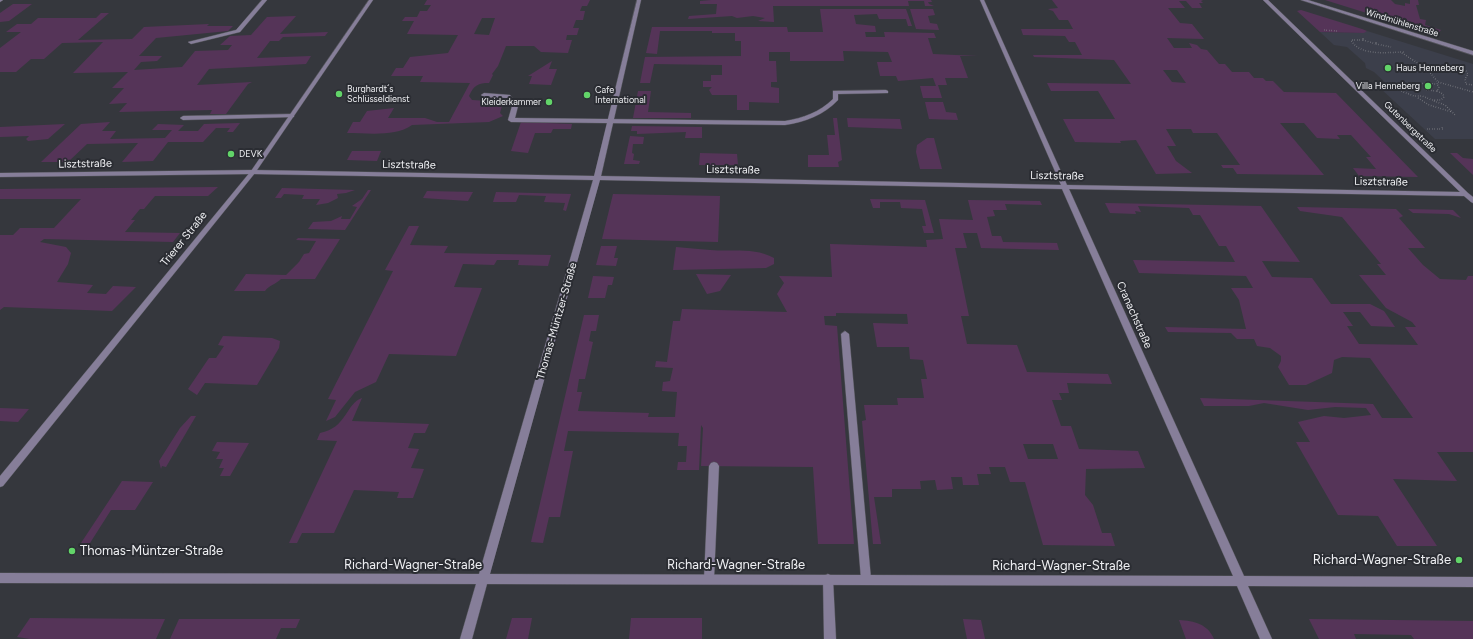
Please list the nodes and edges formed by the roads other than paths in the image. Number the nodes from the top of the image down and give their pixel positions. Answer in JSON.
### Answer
{"nodes":[{"id":1,"x":265,"y":0,"type":"edge"},
{"id":2,"x":371,"y":0,"type":"edge"},
{"id":3,"x":639,"y":0,"type":"edge"},
{"id":4,"x":982,"y":0,"type":"edge"},
{"id":5,"x":1265,"y":0,"type":"edge"},
{"id":6,"x":1303,"y":0,"type":"edge"},
{"id":7,"x":191,"y":42,"type":"dead end"},
{"id":8,"x":1473,"y":53,"type":"edge"},
{"id":9,"x":886,"y":92,"type":"dead end"},
{"id":10,"x":484,"y":95,"type":"dead end"},
{"id":11,"x":292,"y":116,"type":"junction"},
{"id":12,"x":183,"y":118,"type":"dead end"},
{"id":13,"x":611,"y":122,"type":"junction"},
{"id":14,"x":253,"y":172,"type":"junction"},
{"id":15,"x":0,"y":175,"type":"edge"},
{"id":16,"x":597,"y":178,"type":"junction"},
{"id":17,"x":1064,"y":186,"type":"junction"},
{"id":18,"x":1466,"y":194,"type":"junction"},
{"id":19,"x":1473,"y":201,"type":"edge"},
{"id":20,"x":845,"y":334,"type":"dead end"},
{"id":21,"x":714,"y":466,"type":"dead end"},
{"id":22,"x":0,"y":483,"type":"edge"},
{"id":23,"x":0,"y":578,"type":"edge"},
{"id":24,"x":483,"y":579,"type":"junction"},
{"id":25,"x":709,"y":579,"type":"junction"},
{"id":26,"x":828,"y":579,"type":"junction"},
{"id":27,"x":866,"y":579,"type":"junction"},
{"id":28,"x":1241,"y":581,"type":"junction"},
{"id":29,"x":1473,"y":582,"type":"edge"},
{"id":30,"x":466,"y":639,"type":"edge"},
{"id":31,"x":830,"y":639,"type":"edge"},
{"id":32,"x":1266,"y":639,"type":"edge"}],
"edges":[{"from":1,"to":7,"type":"street"},
{"from":2,"to":11,"type":"street","name":"Trierer Straße"},
{"from":3,"to":13,"type":"street","name":"Thomas-Müntzer-Straße"},
{"from":4,"to":17,"type":"street","name":"Cranachstraße"},
{"from":5,"to":18,"type":"street","name":"Gutenbergstraße"},
{"from":6,"to":8,"type":"street","name":"Windmühlenstraße"},
{"from":9,"to":13,"type":"street"},
{"from":10,"to":13,"type":"street"},
{"from":11,"to":12,"type":"street"},
{"from":11,"to":14,"type":"street","name":"Trierer Straße"},
{"from":13,"to":16,"type":"street","name":"Thomas-Müntzer-Straße"},
{"from":14,"to":15,"type":"street","name":"Lisztstraße"},
{"from":14,"to":16,"type":"street","name":"Lisztstraße"},
{"from":14,"to":22,"type":"street","name":"Trierer Straße"},
{"from":16,"to":17,"type":"street","name":"Lisztstraße"},
{"from":16,"to":24,"type":"street","name":"Thomas-Müntzer-Straße"},
{"from":17,"to":18,"type":"street","name":"Lisztstraße"},
{"from":17,"to":28,"type":"street","name":"Cranachstraße"},
{"from":18,"to":19,"type":"street","name":"Gutenbergstraße"},
{"from":20,"to":27,"type":"street"},
{"from":21,"to":25,"type":"street"},
{"from":23,"to":24,"type":"street","name":"Richard-Wagner-Straße"},
{"from":24,"to":25,"type":"street","name":"Richard-Wagner-Straße"},
{"from":24,"to":30,"type":"street","name":"Thomas-Müntzer-Straße"},
{"from":25,"to":26,"type":"street","name":"Richard-Wagner-Straße"},
{"from":26,"to":27,"type":"street","name":"Richard-Wagner-Straße"},
{"from":26,"to":31,"type":"street"},
{"from":27,"to":28,"type":"street","name":"Richard-Wagner-Straße"},
{"from":28,"to":29,"type":"street","name":"Richard-Wagner-Straße"},
{"from":28,"to":32,"type":"street","name":"Cranachstraße"}]}
